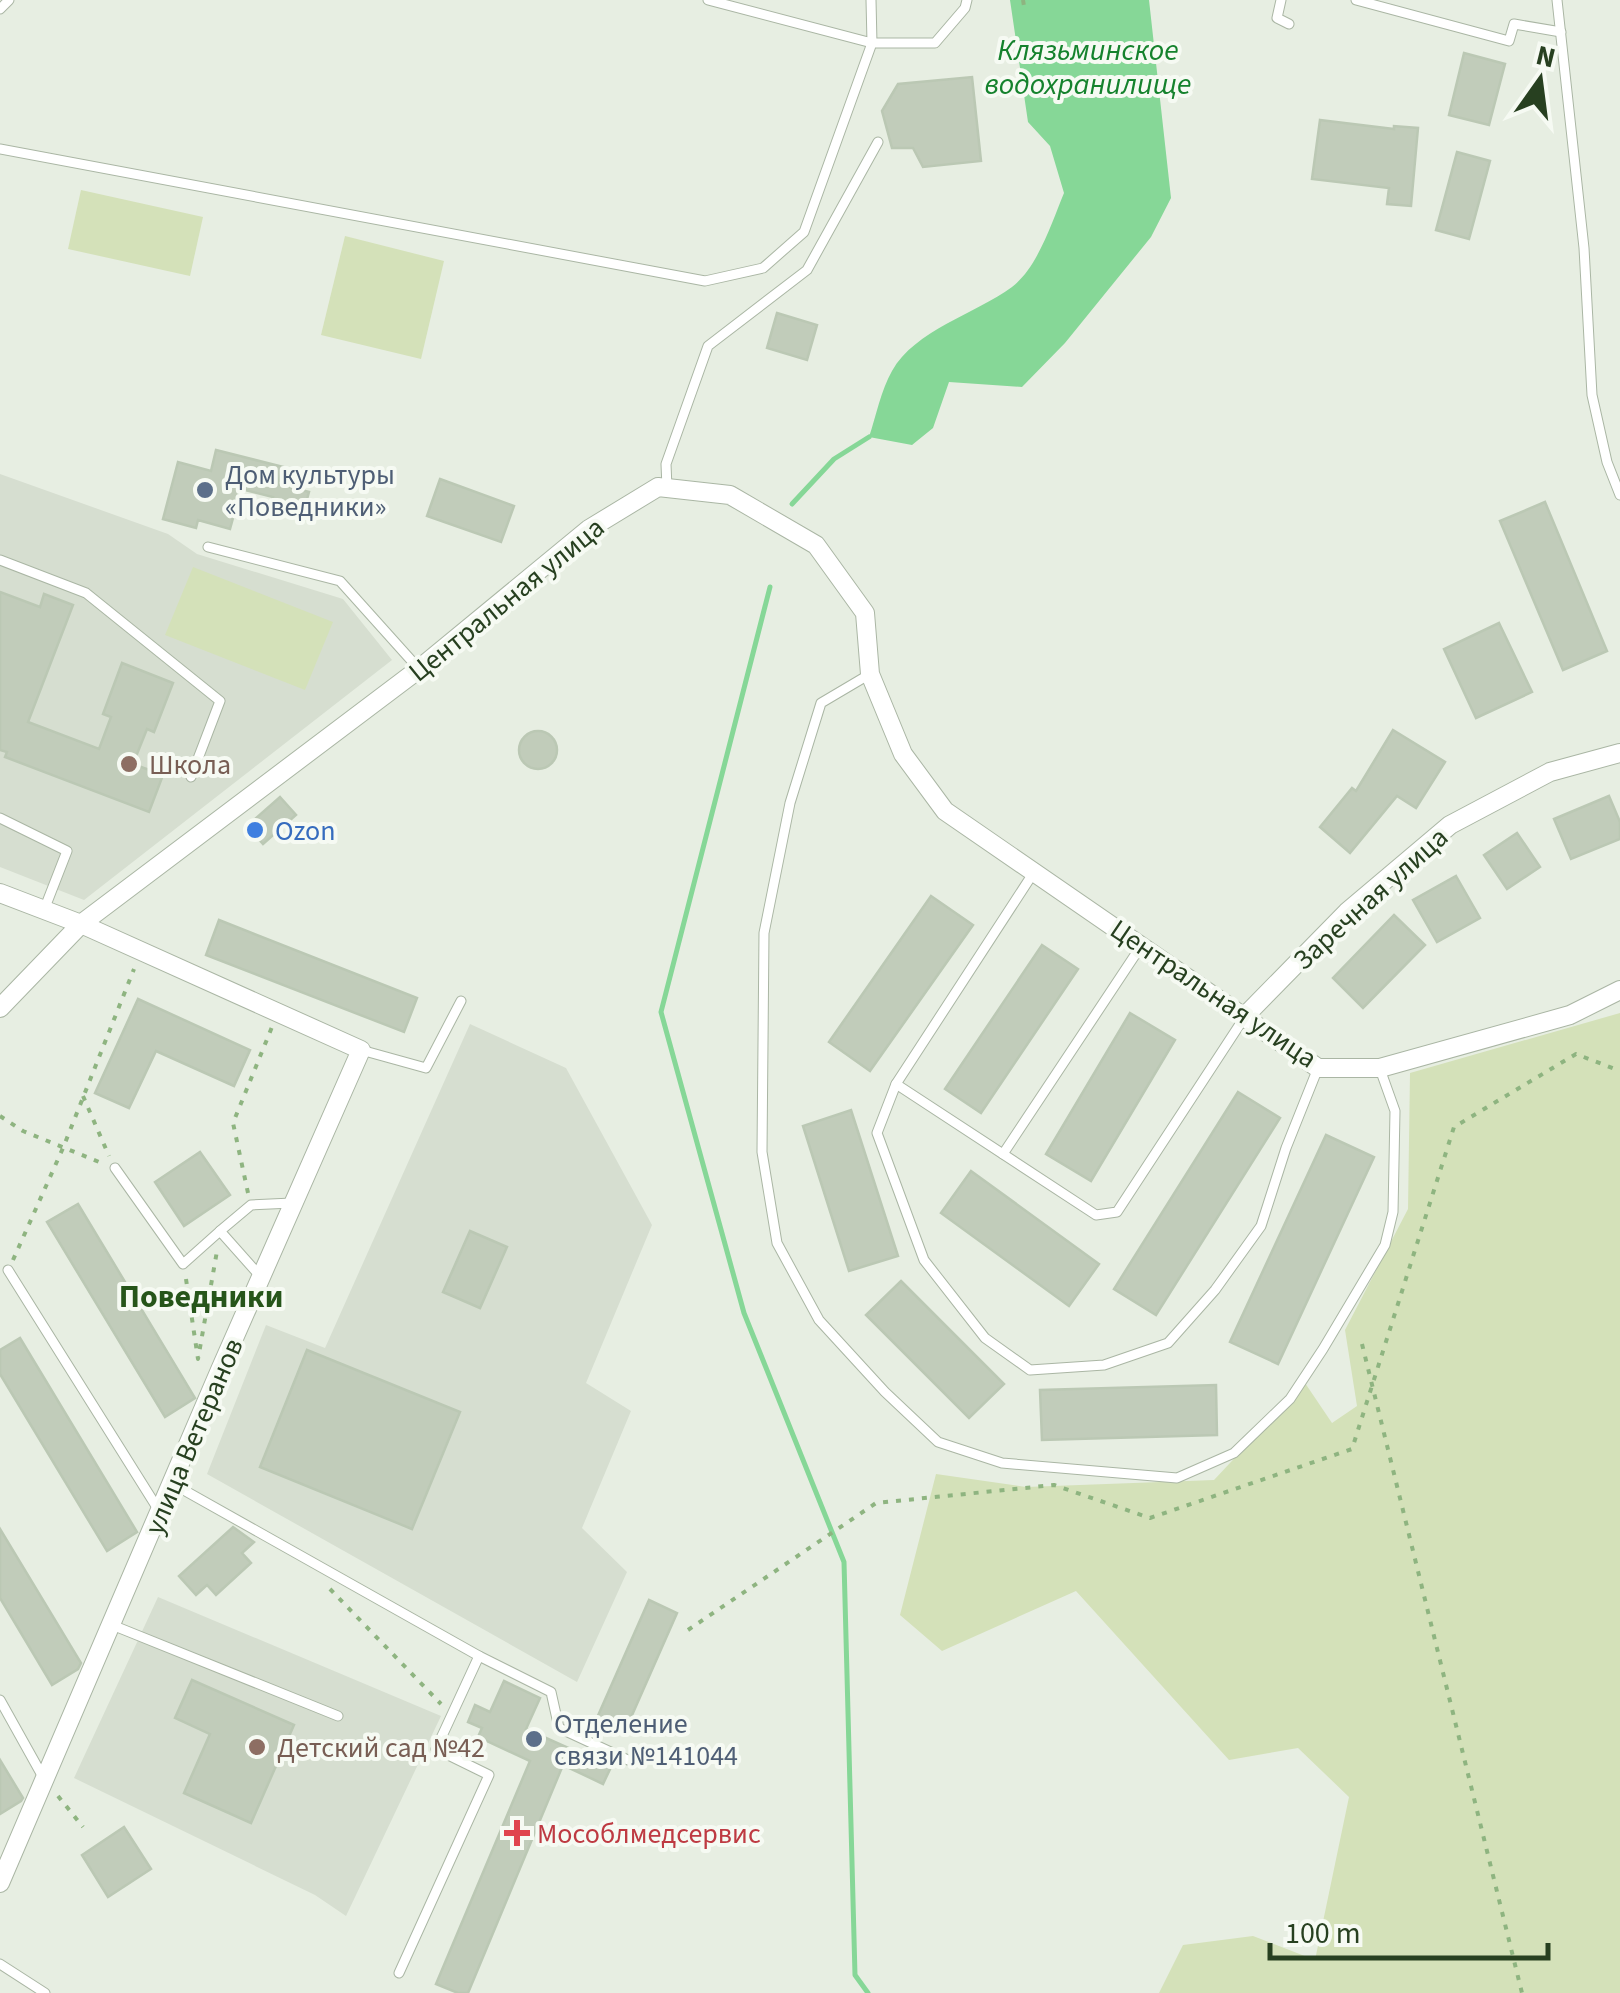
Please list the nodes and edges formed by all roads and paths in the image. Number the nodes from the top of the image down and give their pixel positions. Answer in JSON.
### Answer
{"nodes":[{"id":1,"x":10,"y":0,"type":"edge"},
{"id":2,"x":708,"y":0,"type":"edge"},
{"id":3,"x":871,"y":0,"type":"edge"},
{"id":4,"x":967,"y":0,"type":"edge"},
{"id":5,"x":1281,"y":0,"type":"edge"},
{"id":6,"x":1356,"y":0,"type":"edge"},
{"id":7,"x":1558,"y":0,"type":"edge"},
{"id":8,"x":0,"y":10,"type":"edge"},
{"id":9,"x":1289,"y":24,"type":"dead end"},
{"id":10,"x":1561,"y":32,"type":"junction"},
{"id":11,"x":872,"y":42,"type":"junction"},
{"id":12,"x":878,"y":142,"type":"dead end"},
{"id":13,"x":0,"y":149,"type":"edge"},
{"id":14,"x":667,"y":488,"type":"junction"},
{"id":15,"x":1620,"y":495,"type":"edge"},
{"id":16,"x":208,"y":547,"type":"dead end"},
{"id":17,"x":0,"y":560,"type":"edge"},
{"id":18,"x":419,"y":669,"type":"junction"},
{"id":19,"x":870,"y":674,"type":"junction"},
{"id":20,"x":1620,"y":753,"type":"edge"},
{"id":21,"x":191,"y":777,"type":"dead end"},
{"id":22,"x":0,"y":818,"type":"edge"},
{"id":23,"x":1034,"y":872,"type":"junction"},
{"id":24,"x":0,"y":894,"type":"edge"},
{"id":25,"x":44,"y":910,"type":"junction"},
{"id":26,"x":81,"y":924,"type":"junction"},
{"id":27,"x":1141,"y":946,"type":"junction"},
{"id":28,"x":134,"y":969,"type":"dead end"},
{"id":29,"x":1620,"y":990,"type":"edge"},
{"id":30,"x":460,"y":1001,"type":"dead end"},
{"id":31,"x":0,"y":1008,"type":"edge"},
{"id":32,"x":278,"y":1013,"type":"junction"},
{"id":33,"x":1244,"y":1017,"type":"junction"},
{"id":34,"x":360,"y":1050,"type":"junction"},
{"id":35,"x":1318,"y":1068,"type":"junction"},
{"id":36,"x":1380,"y":1068,"type":"junction"},
{"id":37,"x":1620,"y":1070,"type":"edge"},
{"id":38,"x":896,"y":1084,"type":"junction"},
{"id":39,"x":83,"y":1095,"type":"junction"},
{"id":40,"x":0,"y":1116,"type":"edge"},
{"id":41,"x":63,"y":1148,"type":"junction"},
{"id":42,"x":1003,"y":1154,"type":"junction"},
{"id":43,"x":115,"y":1168,"type":"junction"},
{"id":44,"x":294,"y":1203,"type":"junction"},
{"id":45,"x":251,"y":1205,"type":"junction"},
{"id":46,"x":220,"y":1232,"type":"junction"},
{"id":47,"x":184,"y":1264,"type":"junction"},
{"id":48,"x":8,"y":1270,"type":"joint"},
{"id":49,"x":261,"y":1277,"type":"junction"},
{"id":50,"x":1362,"y":1344,"type":"dead end"},
{"id":51,"x":1373,"y":1382,"type":"junction"},
{"id":52,"x":173,"y":1484,"type":"junction"},
{"id":53,"x":160,"y":1513,"type":"junction"},
{"id":54,"x":323,"y":1580,"type":"dead end"},
{"id":55,"x":112,"y":1624,"type":"junction"},
{"id":56,"x":688,"y":1630,"type":"dead end"},
{"id":57,"x":479,"y":1656,"type":"junction"},
{"id":58,"x":0,"y":1700,"type":"edge"},
{"id":59,"x":452,"y":1715,"type":"junction"},
{"id":60,"x":338,"y":1716,"type":"dead end"},
{"id":61,"x":628,"y":1760,"type":"dead end"},
{"id":62,"x":45,"y":1780,"type":"junction"},
{"id":63,"x":83,"y":1827,"type":"dead end"},
{"id":64,"x":0,"y":1883,"type":"edge"},
{"id":65,"x":0,"y":1964,"type":"edge"},
{"id":66,"x":399,"y":1973,"type":"dead end"},
{"id":67,"x":45,"y":1993,"type":"edge"},
{"id":68,"x":1522,"y":1993,"type":"edge"}],
"edges":[{"from":1,"to":8,"type":"lane"},
{"from":2,"to":11,"type":"lane"},
{"from":3,"to":11,"type":"lane"},
{"from":4,"to":11,"type":"lane"},
{"from":5,"to":9,"type":"lane"},
{"from":6,"to":10,"type":"lane"},
{"from":7,"to":10,"type":"lane"},
{"from":10,"to":15,"type":"lane"},
{"from":11,"to":13,"type":"lane"},
{"from":12,"to":14,"type":"lane"},
{"from":14,"to":18,"type":"street","name":"Центральная улица"},
{"from":14,"to":19,"type":"street","name":"Центральная улица"},
{"from":16,"to":18,"type":"lane"},
{"from":17,"to":21,"type":"lane"},
{"from":18,"to":26,"type":"street","name":"Центральная улица"},
{"from":19,"to":23,"type":"street","name":"Центральная улица"},
{"from":19,"to":36,"type":"lane"},
{"from":20,"to":33,"type":"street","name":"Заречная улица"},
{"from":22,"to":25,"type":"lane"},
{"from":23,"to":27,"type":"street","name":"Центральная улица"},
{"from":23,"to":38,"type":"lane"},
{"from":24,"to":25,"type":"street"},
{"from":25,"to":26,"type":"street"},
{"from":26,"to":31,"type":"street","name":"Центральная улица"},
{"from":26,"to":32,"type":"street"},
{"from":27,"to":33,"type":"street","name":"Центральная улица"},
{"from":27,"to":42,"type":"lane"},
{"from":28,"to":39,"type":"path"},
{"from":29,"to":36,"type":"street","name":"Центральная улица"},
{"from":30,"to":34,"type":"lane"},
{"from":32,"to":34,"type":"street"},
{"from":32,"to":45,"type":"path"},
{"from":33,"to":35,"type":"street","name":"Центральная улица"},
{"from":33,"to":42,"type":"lane"},
{"from":34,"to":44,"type":"street","name":"улица Ветеранов"},
{"from":35,"to":36,"type":"street","name":"Центральная улица"},
{"from":35,"to":38,"type":"lane"},
{"from":37,"to":51,"type":"path"},
{"from":38,"to":42,"type":"lane"},
{"from":39,"to":41,"type":"path"},
{"from":39,"to":43,"type":"path"},
{"from":40,"to":41,"type":"path"},
{"from":41,"to":43,"type":"path"},
{"from":41,"to":48,"type":"path"},
{"from":43,"to":47,"type":"lane"},
{"from":44,"to":45,"type":"lane"},
{"from":44,"to":49,"type":"street","name":"улица Ветеранов"},
{"from":45,"to":46,"type":"lane"},
{"from":46,"to":47,"type":"lane"},
{"from":46,"to":47,"type":"path"},
{"from":46,"to":49,"type":"lane"},
{"from":48,"to":53,"type":"lane"},
{"from":49,"to":52,"type":"street","name":"улица Ветеранов"},
{"from":50,"to":51,"type":"path"},
{"from":51,"to":56,"type":"path"},
{"from":51,"to":68,"type":"path"},
{"from":52,"to":53,"type":"street","name":"улица Ветеранов"},
{"from":52,"to":57,"type":"lane"},
{"from":53,"to":55,"type":"street","name":"улица Ветеранов"},
{"from":54,"to":59,"type":"path"},
{"from":55,"to":60,"type":"lane"},
{"from":55,"to":62,"type":"street","name":"улица Ветеранов"},
{"from":57,"to":59,"type":"lane"},
{"from":57,"to":61,"type":"lane"},
{"from":58,"to":62,"type":"lane"},
{"from":59,"to":66,"type":"lane"},
{"from":62,"to":63,"type":"path"},
{"from":62,"to":64,"type":"street","name":"улица Ветеранов"},
{"from":65,"to":67,"type":"lane"}]}
